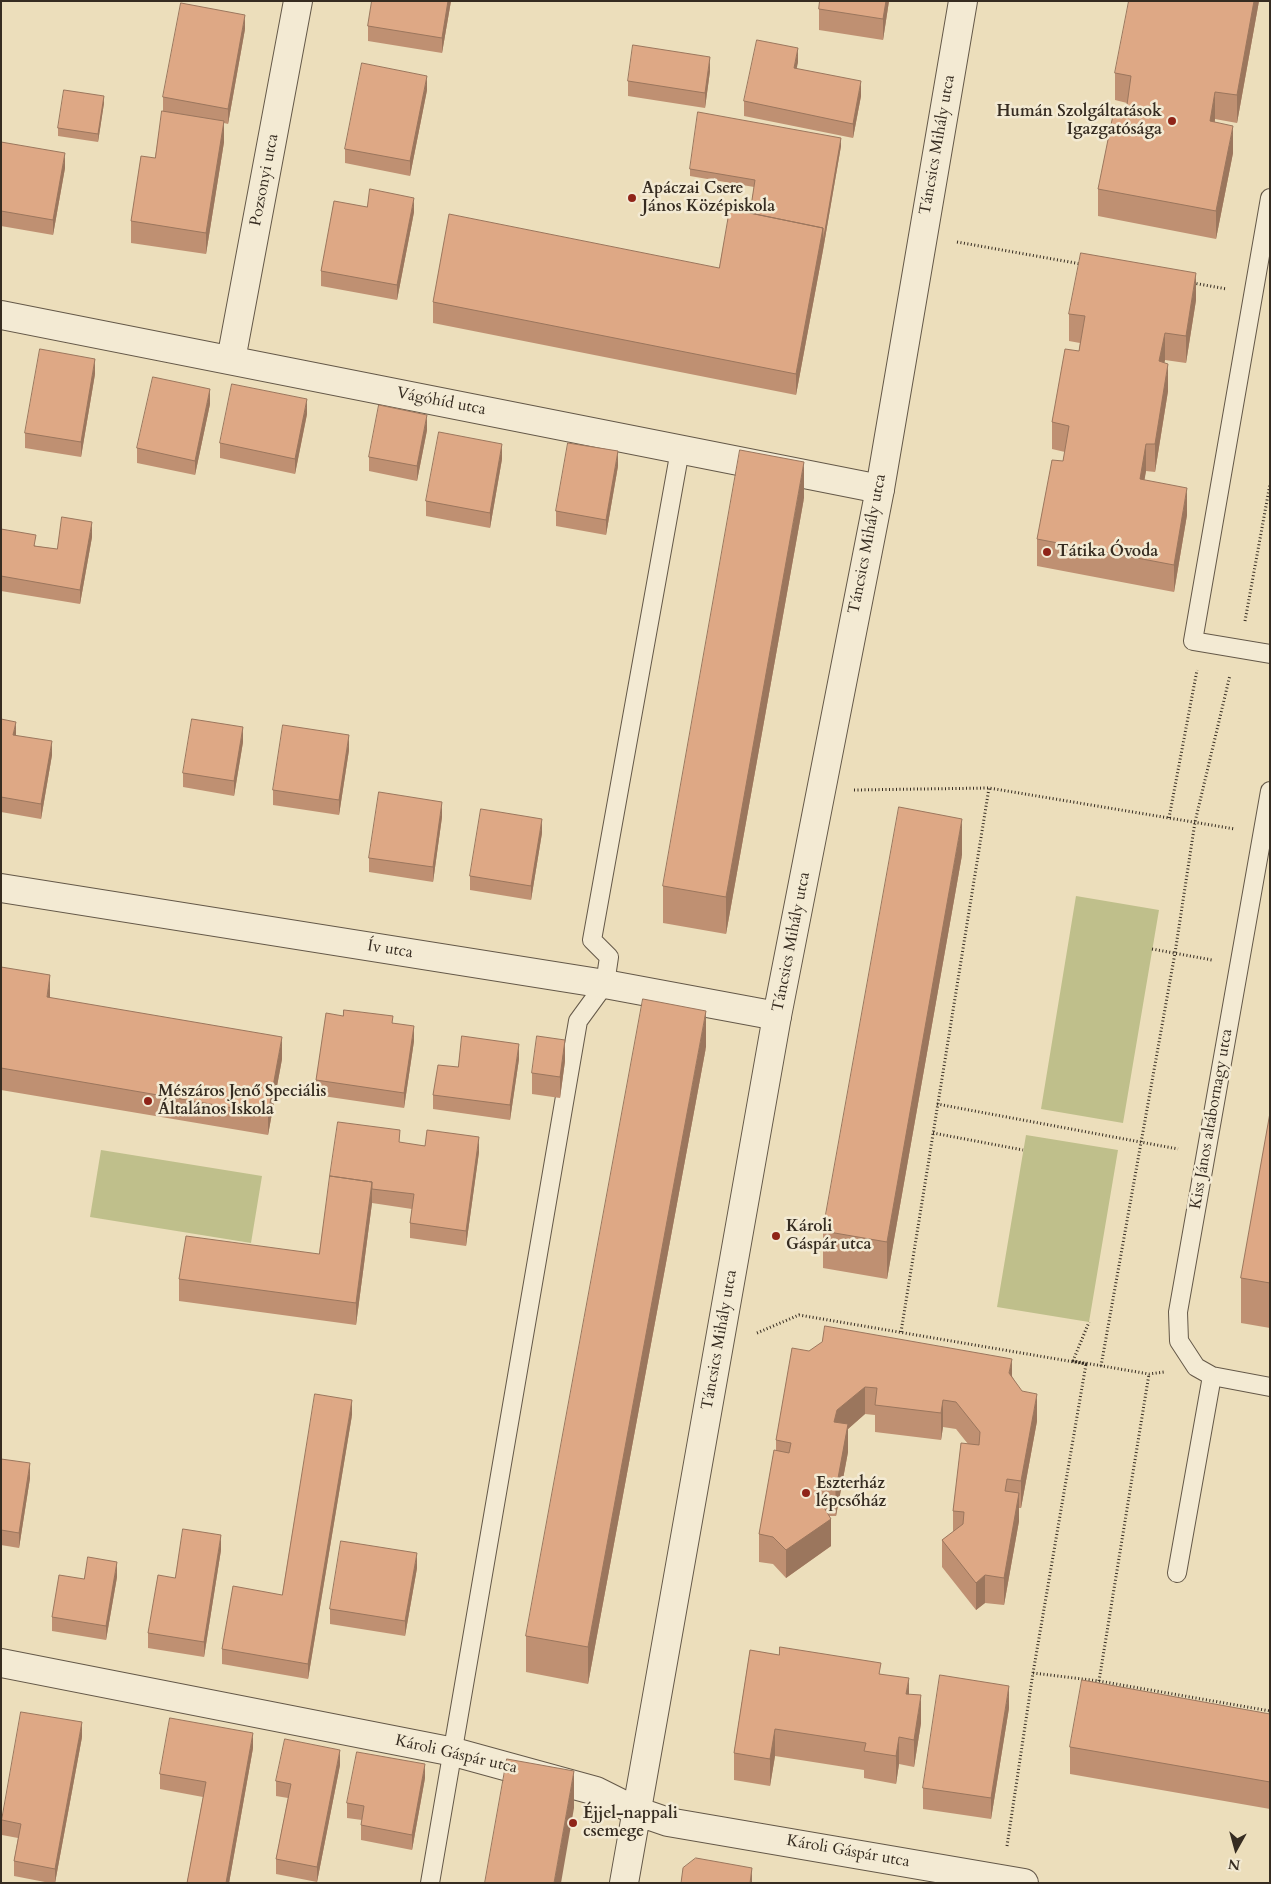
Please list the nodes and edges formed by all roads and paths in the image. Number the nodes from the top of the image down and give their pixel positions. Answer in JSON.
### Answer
{"nodes":[{"id":1,"x":298,"y":1,"type":"edge"},
{"id":2,"x":963,"y":1,"type":"edge"},
{"id":3,"x":1270,"y":198,"type":"edge"},
{"id":4,"x":949,"y":241,"type":"dead end"},
{"id":5,"x":1086,"y":265,"type":"edge"},
{"id":6,"x":1184,"y":282,"type":"edge"},
{"id":7,"x":1253,"y":294,"type":"junction"},
{"id":8,"x":1,"y":315,"type":"edge"},
{"id":9,"x":231,"y":360,"type":"junction"},
{"id":10,"x":680,"y":450,"type":"junction"},
{"id":11,"x":1270,"y":484,"type":"edge"},
{"id":12,"x":880,"y":489,"type":"junction"},
{"id":13,"x":1201,"y":642,"type":"junction"},
{"id":14,"x":1235,"y":648,"type":"junction"},
{"id":15,"x":1270,"y":654,"type":"edge"},
{"id":16,"x":989,"y":788,"type":"junction"},
{"id":17,"x":850,"y":790,"type":"dead end"},
{"id":18,"x":1270,"y":791,"type":"edge"},
{"id":19,"x":1169,"y":818,"type":"junction"},
{"id":20,"x":1195,"y":822,"type":"junction"},
{"id":21,"x":1263,"y":833,"type":"junction"},
{"id":22,"x":1,"y":888,"type":"edge"},
{"id":23,"x":1152,"y":950,"type":"dead end"},
{"id":24,"x":1175,"y":954,"type":"junction"},
{"id":25,"x":1239,"y":965,"type":"junction"},
{"id":26,"x":605,"y":984,"type":"junction"},
{"id":27,"x":777,"y":1016,"type":"junction"},
{"id":28,"x":938,"y":1104,"type":"junction"},
{"id":29,"x":933,"y":1133,"type":"junction"},
{"id":30,"x":1142,"y":1142,"type":"junction"},
{"id":31,"x":1023,"y":1150,"type":"dead end"},
{"id":32,"x":1206,"y":1154,"type":"junction"},
{"id":33,"x":1089,"y":1322,"type":"dead end"},
{"id":34,"x":901,"y":1332,"type":"junction"},
{"id":35,"x":757,"y":1334,"type":"dead end"},
{"id":36,"x":1073,"y":1361,"type":"junction"},
{"id":37,"x":1086,"y":1364,"type":"junction"},
{"id":38,"x":1101,"y":1366,"type":"junction"},
{"id":39,"x":1196,"y":1367,"type":"junction"},
{"id":40,"x":1149,"y":1374,"type":"junction"},
{"id":41,"x":1212,"y":1376,"type":"junction"},
{"id":42,"x":1270,"y":1387,"type":"edge"},
{"id":43,"x":1177,"y":1573,"type":"dead end"},
{"id":44,"x":1,"y":1663,"type":"edge"},
{"id":45,"x":1033,"y":1673,"type":"junction"},
{"id":46,"x":1099,"y":1681,"type":"junction"},
{"id":47,"x":1270,"y":1711,"type":"edge"},
{"id":48,"x":454,"y":1752,"type":"junction"},
{"id":49,"x":636,"y":1811,"type":"junction"},
{"id":50,"x":1006,"y":1852,"type":"dead end"},
{"id":51,"x":430,"y":1883,"type":"edge"},
{"id":52,"x":624,"y":1883,"type":"edge"},
{"id":53,"x":1024,"y":1883,"type":"edge"}],
"edges":[{"from":1,"to":9,"type":"street","name":"Pozsonyi utca"},
{"from":2,"to":12,"type":"street","name":"Táncsics Mihály utca"},
{"from":3,"to":7,"type":"lane"},
{"from":4,"to":5,"type":"path"},
{"from":6,"to":7,"type":"path"},
{"from":7,"to":13,"type":"lane"},
{"from":8,"to":9,"type":"street","name":"Vágóhíd utca"},
{"from":9,"to":10,"type":"street","name":"Vágóhíd utca"},
{"from":10,"to":12,"type":"street","name":"Vágóhíd utca"},
{"from":10,"to":26,"type":"lane"},
{"from":11,"to":14,"type":"path"},
{"from":12,"to":27,"type":"street","name":"Táncsics Mihály utca"},
{"from":13,"to":14,"type":"lane"},
{"from":13,"to":19,"type":"path"},
{"from":14,"to":15,"type":"lane"},
{"from":14,"to":20,"type":"path"},
{"from":16,"to":17,"type":"path"},
{"from":16,"to":19,"type":"path"},
{"from":16,"to":28,"type":"path"},
{"from":18,"to":21,"type":"lane","name":"Kiss János altábornagy utca"},
{"from":19,"to":20,"type":"path"},
{"from":20,"to":21,"type":"path"},
{"from":20,"to":24,"type":"path"},
{"from":21,"to":25,"type":"lane","name":"Kiss János altábornagy utca"},
{"from":22,"to":26,"type":"street","name":"Ív utca"},
{"from":23,"to":24,"type":"path"},
{"from":24,"to":25,"type":"path"},
{"from":24,"to":30,"type":"path"},
{"from":25,"to":32,"type":"lane","name":"Kiss János altábornagy utca"},
{"from":26,"to":27,"type":"street","name":"Ív utca"},
{"from":26,"to":48,"type":"lane"},
{"from":27,"to":49,"type":"street","name":"Táncsics Mihály utca"},
{"from":28,"to":29,"type":"path"},
{"from":28,"to":30,"type":"path"},
{"from":29,"to":31,"type":"path"},
{"from":29,"to":34,"type":"path"},
{"from":30,"to":32,"type":"path"},
{"from":30,"to":38,"type":"path"},
{"from":32,"to":39,"type":"lane","name":"Kiss János altábornagy utca"},
{"from":33,"to":36,"type":"path"},
{"from":34,"to":35,"type":"path"},
{"from":34,"to":37,"type":"path"},
{"from":36,"to":37,"type":"path"},
{"from":36,"to":38,"type":"path"},
{"from":37,"to":45,"type":"path"},
{"from":38,"to":40,"type":"path"},
{"from":39,"to":40,"type":"path"},
{"from":39,"to":41,"type":"lane","name":"Kiss János altábornagy utca"},
{"from":40,"to":46,"type":"path"},
{"from":41,"to":42,"type":"lane","name":"Kiss János altábornagy utca"},
{"from":41,"to":43,"type":"lane"},
{"from":44,"to":48,"type":"street","name":"Károli Gáspár utca"},
{"from":45,"to":46,"type":"path"},
{"from":45,"to":50,"type":"path"},
{"from":46,"to":47,"type":"path"},
{"from":48,"to":49,"type":"street","name":"Károli Gáspár utca"},
{"from":48,"to":51,"type":"lane"},
{"from":49,"to":52,"type":"street","name":"Táncsics Mihály utca"},
{"from":49,"to":53,"type":"street","name":"Károli Gáspár utca"}]}
